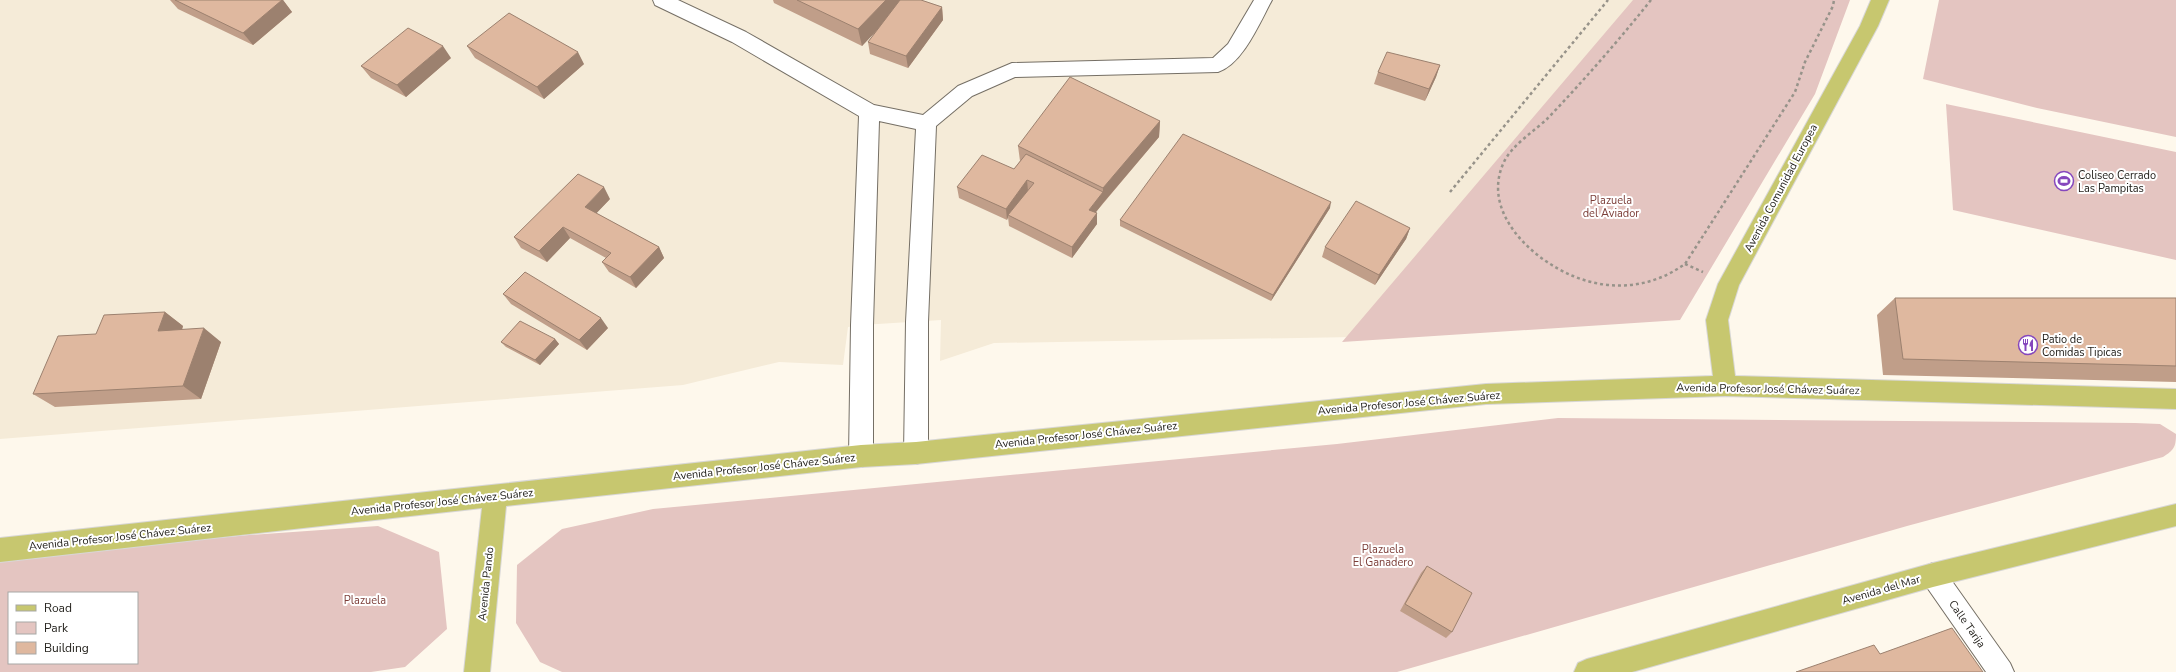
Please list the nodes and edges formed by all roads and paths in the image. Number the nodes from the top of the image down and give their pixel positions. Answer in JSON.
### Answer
{"nodes":[{"id":1,"x":662,"y":0,"type":"edge"},
{"id":2,"x":1263,"y":0,"type":"edge"},
{"id":3,"x":1608,"y":0,"type":"edge"},
{"id":4,"x":1651,"y":0,"type":"edge"},
{"id":5,"x":1834,"y":0,"type":"edge"},
{"id":6,"x":1880,"y":0,"type":"edge"},
{"id":7,"x":869,"y":112,"type":"junction"},
{"id":8,"x":926,"y":123,"type":"junction"},
{"id":9,"x":1450,"y":192,"type":"dead end"},
{"id":10,"x":1725,"y":386,"type":"junction"},
{"id":11,"x":2176,"y":399,"type":"edge"},
{"id":12,"x":916,"y":453,"type":"junction"},
{"id":13,"x":861,"y":456,"type":"junction"},
{"id":14,"x":495,"y":496,"type":"junction"},
{"id":15,"x":2176,"y":515,"type":"edge"},
{"id":16,"x":0,"y":550,"type":"edge"},
{"id":17,"x":1933,"y":575,"type":"junction"},
{"id":18,"x":477,"y":672,"type":"edge"},
{"id":19,"x":1587,"y":672,"type":"edge"},
{"id":20,"x":2001,"y":672,"type":"edge"}],
"edges":[{"from":1,"to":7,"type":"street"},
{"from":2,"to":8,"type":"street"},
{"from":3,"to":9,"type":"path"},
{"from":4,"to":5,"type":"path"},
{"from":6,"to":10,"type":"main road","name":"Avenida Comunidad Europea"},
{"from":7,"to":8,"type":"street"},
{"from":7,"to":13,"type":"street"},
{"from":8,"to":12,"type":"street"},
{"from":10,"to":11,"type":"main road","name":"Avenida Profesor José Chávez Suárez"},
{"from":10,"to":12,"type":"main road","name":"Avenida Profesor José Chávez Suárez"},
{"from":12,"to":13,"type":"main road","name":"Avenida Profesor José Chávez Suárez"},
{"from":13,"to":14,"type":"main road","name":"Avenida Profesor José Chávez Suárez"},
{"from":14,"to":16,"type":"main road","name":"Avenida Profesor José Chávez Suárez"},
{"from":14,"to":18,"type":"main road","name":"Avenida Pando"},
{"from":15,"to":17,"type":"main road","name":"Avenida del Mar"},
{"from":17,"to":19,"type":"main road","name":"Avenida del Mar"},
{"from":17,"to":20,"type":"street","name":"Calle Tarija"}]}
